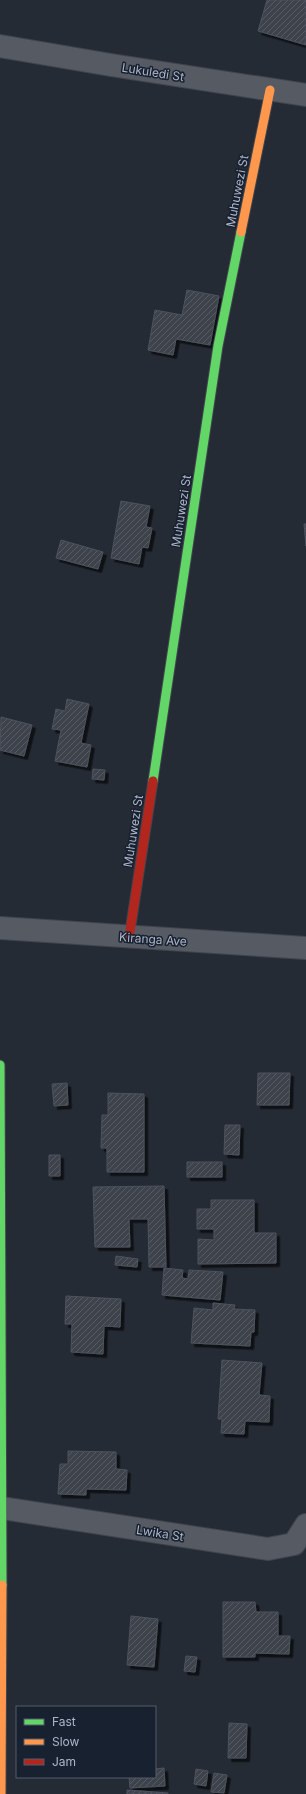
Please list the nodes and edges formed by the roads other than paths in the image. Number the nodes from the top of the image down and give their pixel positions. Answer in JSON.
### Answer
{"nodes":[{"id":1,"x":0,"y":46,"type":"edge"},
{"id":2,"x":270,"y":90,"type":"junction"},
{"id":3,"x":306,"y":94,"type":"edge"},
{"id":4,"x":0,"y":928,"type":"edge"},
{"id":5,"x":129,"y":938,"type":"junction"},
{"id":6,"x":306,"y":948,"type":"edge"},
{"id":7,"x":0,"y":1064,"type":"edge"},
{"id":8,"x":2,"y":1508,"type":"junction"},
{"id":9,"x":306,"y":1525,"type":"edge"},
{"id":10,"x":1,"y":1794,"type":"edge"}],
"edges":[{"from":1,"to":2,"type":"street","name":"Lukuledi St"},
{"from":2,"to":3,"type":"street","name":"Lukuledi St"},
{"from":2,"to":5,"type":"street","name":"Muhuwezi St"},
{"from":4,"to":5,"type":"street","name":"Kiranga Ave"},
{"from":5,"to":6,"type":"street","name":"Kiranga Ave"},
{"from":7,"to":8,"type":"street"},
{"from":8,"to":9,"type":"street","name":"Lwika St"},
{"from":8,"to":10,"type":"street"}]}
